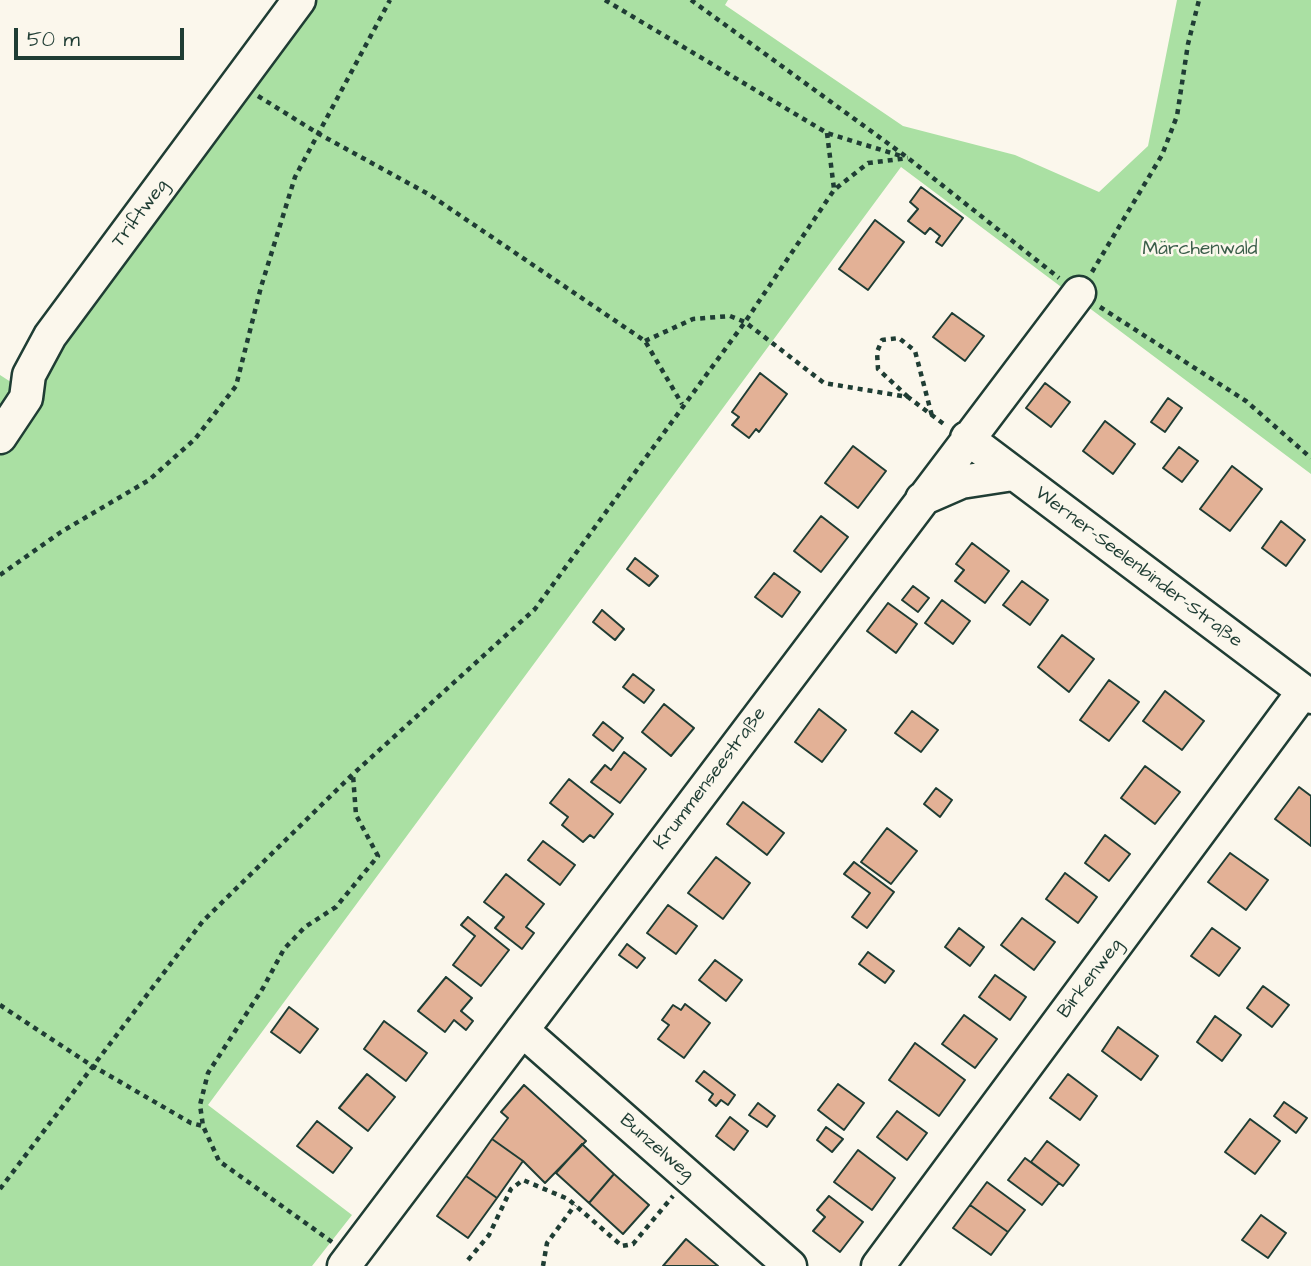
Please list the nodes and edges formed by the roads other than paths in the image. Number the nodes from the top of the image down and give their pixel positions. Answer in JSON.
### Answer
{"nodes":[{"id":1,"x":299,"y":0,"type":"edge"},
{"id":2,"x":1079,"y":293,"type":"road end"},
{"id":3,"x":0,"y":437,"type":"edge"},
{"id":4,"x":967,"y":438,"type":"junction"},
{"id":5,"x":1013,"y":474,"type":"junction"},
{"id":6,"x":920,"y":500,"type":"junction"},
{"id":7,"x":1307,"y":694,"type":"edge"},
{"id":8,"x":522,"y":1030,"type":"junction"},
{"id":9,"x":347,"y":1261,"type":"edge"},
{"id":10,"x":790,"y":1266,"type":"edge"},
{"id":11,"x":878,"y":1266,"type":"edge"}],
"edges":[{"from":1,"to":3,"type":"street","name":"Triftweg"},
{"from":2,"to":4,"type":"street","name":"Krummenseestraße"},
{"from":4,"to":5,"type":"street","name":"Werner-Seelenbinder-Straße"},
{"from":4,"to":6,"type":"street","name":"Krummenseestraße"},
{"from":5,"to":6,"type":"street"},
{"from":5,"to":7,"type":"street","name":"Werner-Seelenbinder-Straße"},
{"from":6,"to":8,"type":"street","name":"Krummenseestraße"},
{"from":7,"to":11,"type":"street","name":"Birkenweg"},
{"from":8,"to":9,"type":"street","name":"Krummenseestraße"},
{"from":8,"to":10,"type":"street","name":"Bunzelweg"}]}
